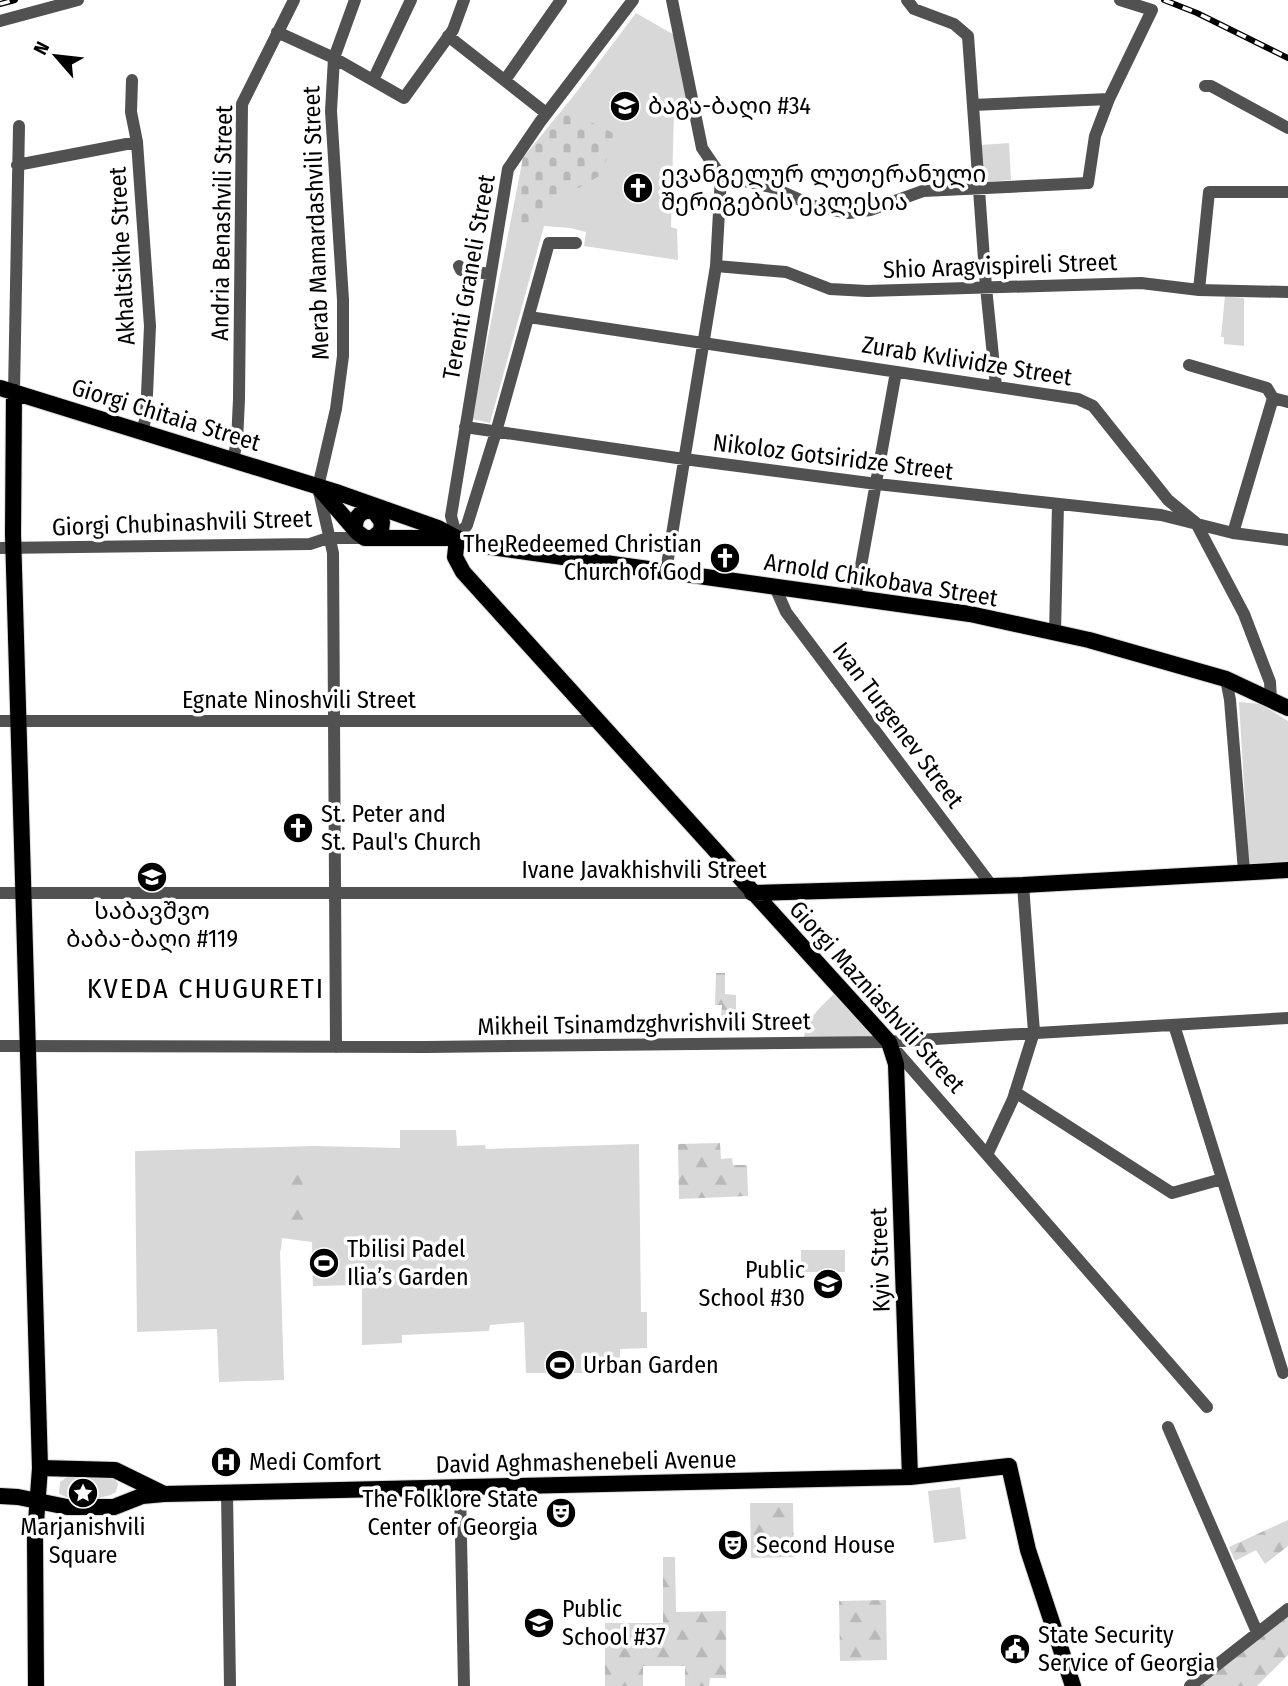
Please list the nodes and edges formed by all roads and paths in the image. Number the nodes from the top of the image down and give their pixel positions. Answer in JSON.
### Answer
{"nodes":[{"id":1,"x":78,"y":0,"type":"edge"},
{"id":2,"x":294,"y":0,"type":"edge"},
{"id":3,"x":355,"y":0,"type":"edge"},
{"id":4,"x":411,"y":0,"type":"edge"},
{"id":5,"x":464,"y":0,"type":"edge"},
{"id":6,"x":561,"y":0,"type":"edge"},
{"id":7,"x":631,"y":0,"type":"edge"},
{"id":8,"x":672,"y":0,"type":"edge"},
{"id":9,"x":907,"y":0,"type":"edge"},
{"id":10,"x":1120,"y":0,"type":"edge"},
{"id":11,"x":0,"y":21,"type":"edge"},
{"id":12,"x":277,"y":32,"type":"junction"},
{"id":13,"x":449,"y":36,"type":"junction"},
{"id":14,"x":334,"y":58,"type":"junction"},
{"id":15,"x":132,"y":80,"type":"dead end"},
{"id":16,"x":373,"y":80,"type":"junction"},
{"id":17,"x":505,"y":80,"type":"junction"},
{"id":18,"x":1206,"y":86,"type":"dead end"},
{"id":19,"x":1110,"y":99,"type":"junction"},
{"id":20,"x":973,"y":105,"type":"junction"},
{"id":21,"x":546,"y":113,"type":"junction"},
{"id":22,"x":19,"y":126,"type":"dead end"},
{"id":23,"x":1288,"y":128,"type":"edge"},
{"id":24,"x":137,"y":142,"type":"junction"},
{"id":25,"x":17,"y":165,"type":"junction"},
{"id":26,"x":721,"y":176,"type":"junction"},
{"id":27,"x":980,"y":189,"type":"junction"},
{"id":28,"x":1288,"y":192,"type":"edge"},
{"id":29,"x":576,"y":243,"type":"dead end"},
{"id":30,"x":459,"y":265,"type":"dead end"},
{"id":31,"x":716,"y":265,"type":"junction"},
{"id":32,"x":490,"y":274,"type":"junction"},
{"id":33,"x":986,"y":287,"type":"junction"},
{"id":34,"x":1199,"y":290,"type":"junction"},
{"id":35,"x":1288,"y":292,"type":"edge"},
{"id":36,"x":529,"y":317,"type":"junction"},
{"id":37,"x":703,"y":343,"type":"junction"},
{"id":38,"x":1189,"y":365,"type":"dead end"},
{"id":39,"x":896,"y":372,"type":"junction"},
{"id":40,"x":996,"y":386,"type":"junction"},
{"id":41,"x":7,"y":390,"type":"edge"},
{"id":42,"x":1273,"y":398,"type":"junction"},
{"id":43,"x":1288,"y":402,"type":"edge"},
{"id":44,"x":465,"y":427,"type":"junction"},
{"id":45,"x":142,"y":431,"type":"junction"},
{"id":46,"x":496,"y":432,"type":"junction"},
{"id":47,"x":233,"y":459,"type":"junction"},
{"id":48,"x":684,"y":459,"type":"junction"},
{"id":49,"x":877,"y":484,"type":"junction"},
{"id":50,"x":318,"y":487,"type":"junction"},
{"id":51,"x":1058,"y":505,"type":"junction"},
{"id":52,"x":384,"y":512,"type":"junction"},
{"id":53,"x":451,"y":516,"type":"junction"},
{"id":54,"x":1196,"y":523,"type":"junction"},
{"id":55,"x":1233,"y":533,"type":"junction"},
{"id":56,"x":365,"y":534,"type":"junction"},
{"id":57,"x":437,"y":534,"type":"junction"},
{"id":58,"x":328,"y":538,"type":"junction"},
{"id":59,"x":457,"y":538,"type":"junction"},
{"id":60,"x":1288,"y":540,"type":"edge"},
{"id":61,"x":480,"y":545,"type":"junction"},
{"id":62,"x":7,"y":548,"type":"edge"},
{"id":63,"x":455,"y":557,"type":"junction"},
{"id":64,"x":666,"y":571,"type":"junction"},
{"id":65,"x":775,"y":587,"type":"junction"},
{"id":66,"x":855,"y":599,"type":"junction"},
{"id":67,"x":1055,"y":633,"type":"junction"},
{"id":68,"x":1226,"y":679,"type":"junction"},
{"id":69,"x":1271,"y":699,"type":"junction"},
{"id":70,"x":1288,"y":708,"type":"edge"},
{"id":71,"x":333,"y":720,"type":"junction"},
{"id":72,"x":0,"y":721,"type":"edge"},
{"id":73,"x":18,"y":721,"type":"junction"},
{"id":74,"x":599,"y":721,"type":"junction"},
{"id":75,"x":1288,"y":870,"type":"edge"},
{"id":76,"x":1244,"y":872,"type":"junction"},
{"id":77,"x":1023,"y":885,"type":"junction"},
{"id":78,"x":992,"y":886,"type":"junction"},
{"id":79,"x":0,"y":893,"type":"edge"},
{"id":80,"x":23,"y":893,"type":"junction"},
{"id":81,"x":335,"y":893,"type":"junction"},
{"id":82,"x":752,"y":893,"type":"junction"},
{"id":83,"x":1287,"y":1020,"type":"edge"},
{"id":84,"x":1174,"y":1025,"type":"junction"},
{"id":85,"x":1034,"y":1032,"type":"junction"},
{"id":86,"x":889,"y":1042,"type":"junction"},
{"id":87,"x":0,"y":1046,"type":"edge"},
{"id":88,"x":27,"y":1046,"type":"junction"},
{"id":89,"x":336,"y":1046,"type":"junction"},
{"id":90,"x":1015,"y":1092,"type":"junction"},
{"id":91,"x":987,"y":1155,"type":"junction"},
{"id":92,"x":1222,"y":1179,"type":"junction"},
{"id":93,"x":1283,"y":1373,"type":"dead end"},
{"id":94,"x":1207,"y":1407,"type":"dead end"},
{"id":95,"x":1168,"y":1427,"type":"dead end"},
{"id":96,"x":40,"y":1468,"type":"junction"},
{"id":97,"x":128,"y":1477,"type":"junction"},
{"id":98,"x":910,"y":1477,"type":"junction"},
{"id":99,"x":460,"y":1487,"type":"junction"},
{"id":100,"x":227,"y":1493,"type":"junction"},
{"id":101,"x":164,"y":1494,"type":"junction"},
{"id":102,"x":0,"y":1496,"type":"edge"},
{"id":103,"x":37,"y":1501,"type":"junction"},
{"id":104,"x":125,"y":1502,"type":"junction"},
{"id":105,"x":1288,"y":1609,"type":"edge"},
{"id":106,"x":1257,"y":1632,"type":"junction"},
{"id":107,"x":36,"y":1686,"type":"edge"},
{"id":108,"x":230,"y":1686,"type":"edge"},
{"id":109,"x":464,"y":1686,"type":"edge"},
{"id":110,"x":1073,"y":1686,"type":"edge"},
{"id":111,"x":1190,"y":1686,"type":"edge"}],
"edges":[{"from":1,"to":11,"type":"street"},
{"from":2,"to":12,"type":"street","name":"Andria Benashvili Street"},
{"from":3,"to":14,"type":"street","name":"Merab Mamardashvili Street"},
{"from":4,"to":16,"type":"street"},
{"from":5,"to":13,"type":"street"},
{"from":6,"to":17,"type":"street"},
{"from":7,"to":21,"type":"street","name":"Terenti Graneli Street"},
{"from":8,"to":26,"type":"street"},
{"from":9,"to":20,"type":"street"},
{"from":10,"to":19,"type":"street"},
{"from":12,"to":14,"type":"street"},
{"from":12,"to":47,"type":"street","name":"Andria Benashvili Street"},
{"from":13,"to":16,"type":"street"},
{"from":13,"to":17,"type":"street"},
{"from":14,"to":16,"type":"street"},
{"from":14,"to":50,"type":"street","name":"Merab Mamardashvili Street"},
{"from":15,"to":24,"type":"street","name":"Akhaltsikhe Street"},
{"from":17,"to":21,"type":"street"},
{"from":18,"to":23,"type":"street"},
{"from":19,"to":20,"type":"street"},
{"from":19,"to":27,"type":"street"},
{"from":20,"to":27,"type":"street"},
{"from":21,"to":32,"type":"street","name":"Terenti Graneli Street"},
{"from":22,"to":25,"type":"street"},
{"from":24,"to":25,"type":"street"},
{"from":24,"to":45,"type":"street","name":"Akhaltsikhe Street"},
{"from":25,"to":41,"type":"street"},
{"from":26,"to":27,"type":"street"},
{"from":26,"to":31,"type":"street"},
{"from":27,"to":33,"type":"street"},
{"from":28,"to":34,"type":"street"},
{"from":29,"to":36,"type":"street"},
{"from":30,"to":32,"type":"street"},
{"from":31,"to":33,"type":"street","name":"Shio Aragvispireli Street"},
{"from":31,"to":37,"type":"street"},
{"from":32,"to":44,"type":"street","name":"Terenti Graneli Street"},
{"from":33,"to":34,"type":"street","name":"Shio Aragvispireli Street"},
{"from":33,"to":40,"type":"street"},
{"from":34,"to":35,"type":"street","name":"Shio Aragvispireli Street"},
{"from":36,"to":37,"type":"street","name":"Zurab Kvlividze Street"},
{"from":36,"to":46,"type":"street"},
{"from":37,"to":39,"type":"street","name":"Zurab Kvlividze Street"},
{"from":37,"to":48,"type":"street"},
{"from":38,"to":42,"type":"street"},
{"from":39,"to":40,"type":"street","name":"Zurab Kvlividze Street"},
{"from":39,"to":49,"type":"street"},
{"from":40,"to":54,"type":"street","name":"Zurab Kvlividze Street"},
{"from":41,"to":45,"type":"main road","name":"Giorgi Chitaia Street"},
{"from":41,"to":62,"type":"main road"},
{"from":42,"to":43,"type":"street"},
{"from":42,"to":55,"type":"street"},
{"from":44,"to":46,"type":"street","name":"Nikoloz Gotsiridze Street"},
{"from":44,"to":53,"type":"street","name":"Terenti Graneli Street"},
{"from":45,"to":47,"type":"main road","name":"Giorgi Chitaia Street"},
{"from":46,"to":48,"type":"street","name":"Nikoloz Gotsiridze Street"},
{"from":46,"to":59,"type":"street"},
{"from":47,"to":50,"type":"main road","name":"Giorgi Chitaia Street"},
{"from":48,"to":49,"type":"street","name":"Nikoloz Gotsiridze Street"},
{"from":48,"to":64,"type":"street"},
{"from":49,"to":51,"type":"street","name":"Nikoloz Gotsiridze Street"},
{"from":49,"to":66,"type":"street"},
{"from":50,"to":52,"type":"main road","name":"Giorgi Chitaia Street"},
{"from":50,"to":56,"type":"main road","name":"Giorgi Chitaia Street"},
{"from":50,"to":58,"type":"street"},
{"from":51,"to":54,"type":"street","name":"Nikoloz Gotsiridze Street"},
{"from":51,"to":67,"type":"street"},
{"from":52,"to":56,"type":"main road"},
{"from":52,"to":56,"type":"main road"},
{"from":52,"to":57,"type":"main road","name":"Giorgi Chitaia Street"},
{"from":53,"to":57,"type":"street"},
{"from":53,"to":59,"type":"street","name":"Terenti Graneli Street"},
{"from":54,"to":55,"type":"street","name":"Nikoloz Gotsiridze Street"},
{"from":54,"to":69,"type":"street","name":"Zurab Kvlividze Street"},
{"from":55,"to":60,"type":"street","name":"Nikoloz Gotsiridze Street"},
{"from":56,"to":57,"type":"main road"},
{"from":56,"to":58,"type":"street","name":"Giorgi Chubinashvili Street"},
{"from":57,"to":59,"type":"main road","name":"Giorgi Chitaia Street"},
{"from":57,"to":63,"type":"main road","name":"Giorgi Mazniashvili Street"},
{"from":58,"to":62,"type":"street","name":"Giorgi Chubinashvili Street"},
{"from":58,"to":71,"type":"street"},
{"from":59,"to":61,"type":"main road","name":"Arnold Chikobava Street"},
{"from":59,"to":63,"type":"main road"},
{"from":61,"to":63,"type":"main road"},
{"from":61,"to":64,"type":"main road","name":"Arnold Chikobava Street"},
{"from":62,"to":73,"type":"main road"},
{"from":63,"to":74,"type":"main road","name":"Giorgi Mazniashvili Street"},
{"from":64,"to":65,"type":"main road","name":"Arnold Chikobava Street"},
{"from":65,"to":66,"type":"main road","name":"Arnold Chikobava Street"},
{"from":65,"to":78,"type":"street","name":"Ivan Turgenev Street"},
{"from":66,"to":67,"type":"main road","name":"Arnold Chikobava Street"},
{"from":67,"to":68,"type":"main road","name":"Arnold Chikobava Street"},
{"from":68,"to":69,"type":"main road","name":"Arnold Chikobava Street"},
{"from":68,"to":76,"type":"street"},
{"from":69,"to":70,"type":"main road","name":"Arnold Chikobava Street"},
{"from":71,"to":73,"type":"street","name":"Egnate Ninoshvili Street"},
{"from":71,"to":74,"type":"street","name":"Egnate Ninoshvili Street"},
{"from":71,"to":81,"type":"street"},
{"from":72,"to":73,"type":"street","name":"Egnate Ninoshvili Street"},
{"from":73,"to":80,"type":"main road"},
{"from":74,"to":82,"type":"main road","name":"Giorgi Mazniashvili Street"},
{"from":75,"to":76,"type":"main road","name":"Ivane Javakhishvili Street"},
{"from":76,"to":77,"type":"main road","name":"Ivane Javakhishvili Street"},
{"from":77,"to":78,"type":"main road","name":"Ivane Javakhishvili Street"},
{"from":77,"to":85,"type":"street"},
{"from":78,"to":82,"type":"main road","name":"Ivane Javakhishvili Street"},
{"from":79,"to":80,"type":"street","name":"Ivane Javakhishvili Street"},
{"from":80,"to":81,"type":"street","name":"Ivane Javakhishvili Street"},
{"from":80,"to":88,"type":"main road"},
{"from":81,"to":82,"type":"street","name":"Ivane Javakhishvili Street"},
{"from":81,"to":89,"type":"street"},
{"from":82,"to":86,"type":"main road","name":"Giorgi Mazniashvili Street"},
{"from":83,"to":84,"type":"street","name":"Mikheil Tsinamdzghvrishvili Street"},
{"from":84,"to":85,"type":"street","name":"Mikheil Tsinamdzghvrishvili Street"},
{"from":84,"to":92,"type":"street"},
{"from":85,"to":86,"type":"street","name":"Mikheil Tsinamdzghvrishvili Street"},
{"from":85,"to":90,"type":"street"},
{"from":86,"to":89,"type":"street","name":"Mikheil Tsinamdzghvrishvili Street"},
{"from":86,"to":91,"type":"street","name":"Giorgi Mazniashvili Street"},
{"from":86,"to":98,"type":"main road","name":"Kyiv Street"},
{"from":87,"to":88,"type":"street","name":"Mikheil Tsinamdzghvrishvili Street"},
{"from":88,"to":89,"type":"street","name":"Mikheil Tsinamdzghvrishvili Street"},
{"from":88,"to":96,"type":"main road"},
{"from":90,"to":91,"type":"street"},
{"from":90,"to":92,"type":"street"},
{"from":91,"to":94,"type":"street","name":"Giorgi Mazniashvili Street"},
{"from":92,"to":93,"type":"street"},
{"from":95,"to":106,"type":"street"},
{"from":96,"to":97,"type":"main road"},
{"from":96,"to":103,"type":"main road"},
{"from":97,"to":101,"type":"main road","name":"David Aghmashenebeli Avenue"},
{"from":97,"to":104,"type":"main road"},
{"from":98,"to":99,"type":"main road","name":"David Aghmashenebeli Avenue"},
{"from":98,"to":110,"type":"main road","name":"David Aghmashenebeli Avenue"},
{"from":99,"to":100,"type":"main road","name":"David Aghmashenebeli Avenue"},
{"from":99,"to":109,"type":"street"},
{"from":100,"to":101,"type":"main road","name":"David Aghmashenebeli Avenue"},
{"from":100,"to":108,"type":"street"},
{"from":101,"to":104,"type":"main road","name":"David Aghmashenebeli Avenue"},
{"from":102,"to":103,"type":"main road"},
{"from":103,"to":104,"type":"main road"},
{"from":103,"to":107,"type":"main road"},
{"from":105,"to":106,"type":"street"},
{"from":106,"to":111,"type":"street"}]}
